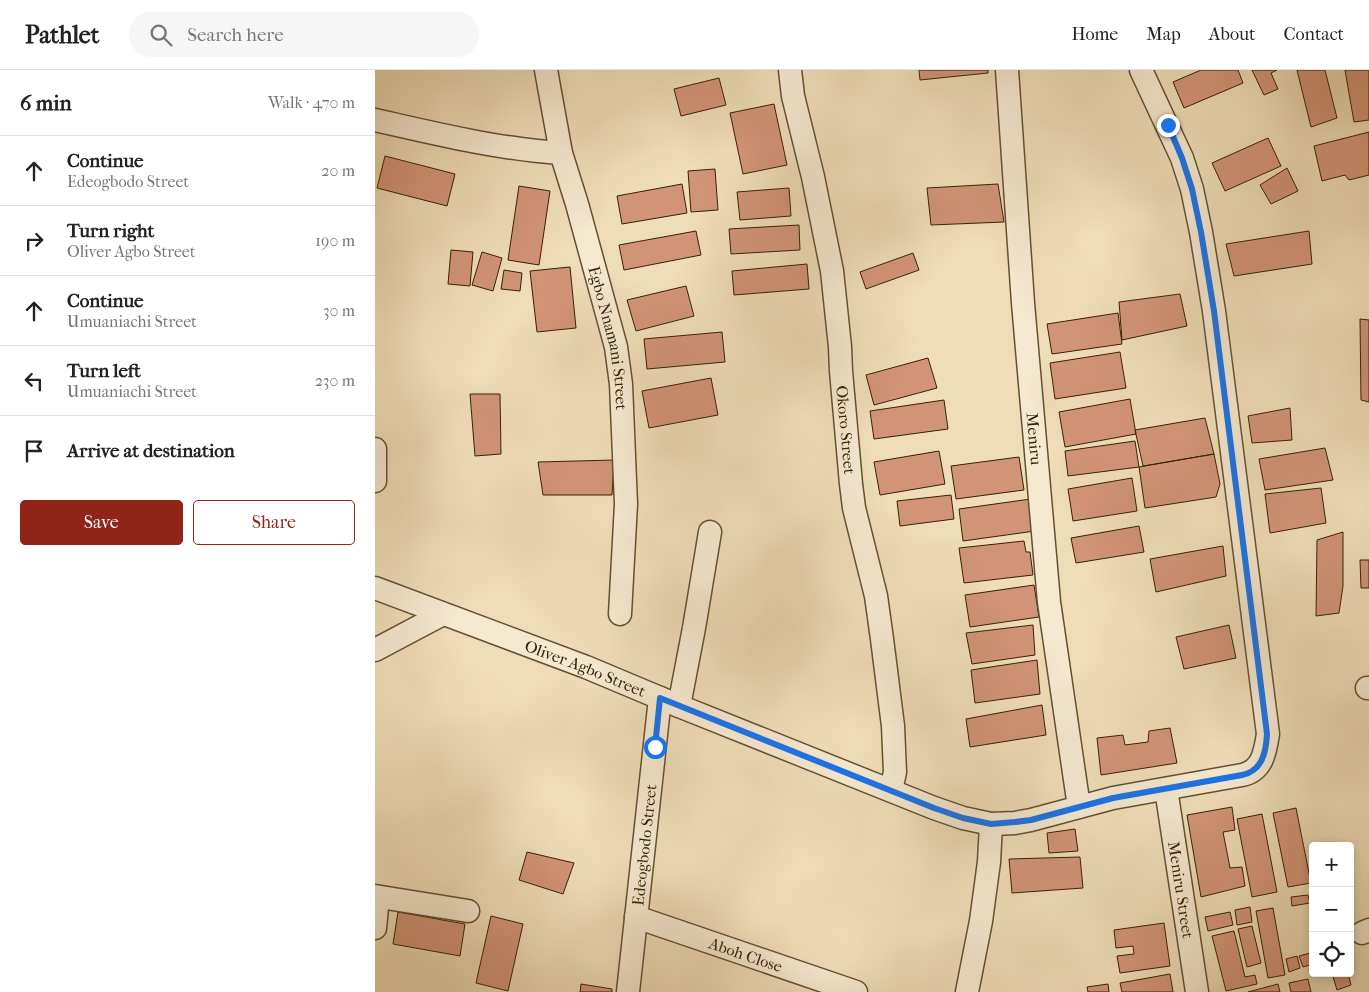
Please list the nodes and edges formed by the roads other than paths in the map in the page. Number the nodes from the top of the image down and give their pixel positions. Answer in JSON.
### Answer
{"nodes":[{"id":1,"x":546,"y":70,"type":"edge"},
{"id":2,"x":790,"y":70,"type":"edge"},
{"id":3,"x":1007,"y":70,"type":"edge"},
{"id":4,"x":1141,"y":70,"type":"edge"},
{"id":5,"x":375,"y":120,"type":"edge"},
{"id":6,"x":561,"y":153,"type":"junction"},
{"id":7,"x":375,"y":449,"type":"edge"},
{"id":8,"x":375,"y":481,"type":"edge"},
{"id":9,"x":710,"y":532,"type":"dead end"},
{"id":10,"x":375,"y":588,"type":"edge"},
{"id":11,"x":443,"y":614,"type":"junction"},
{"id":12,"x":620,"y":614,"type":"dead end"},
{"id":13,"x":375,"y":650,"type":"edge"},
{"id":14,"x":670,"y":702,"type":"junction"},
{"id":15,"x":1166,"y":789,"type":"junction"},
{"id":16,"x":891,"y":790,"type":"junction"},
{"id":17,"x":1079,"y":807,"type":"junction"},
{"id":18,"x":991,"y":824,"type":"junction"},
{"id":19,"x":377,"y":896,"type":"edge"},
{"id":20,"x":468,"y":911,"type":"dead end"},
{"id":21,"x":636,"y":917,"type":"junction"},
{"id":22,"x":375,"y":928,"type":"edge"},
{"id":23,"x":629,"y":992,"type":"edge"},
{"id":24,"x":856,"y":992,"type":"edge"},
{"id":25,"x":967,"y":992,"type":"edge"},
{"id":26,"x":1197,"y":992,"type":"edge"}],
"edges":[{"from":1,"to":6,"type":"street","name":"Egbo Nnamani Street"},
{"from":2,"to":16,"type":"street","name":"Okoro Street"},
{"from":3,"to":17,"type":"street","name":"Meniru"},
{"from":4,"to":15,"type":"street","name":"Oliver Agbo Street"},
{"from":5,"to":6,"type":"street"},
{"from":6,"to":12,"type":"street","name":"Egbo Nnamani Street"},
{"from":7,"to":8,"type":"street"},
{"from":9,"to":14,"type":"street","name":"Edeogbodo Street"},
{"from":10,"to":11,"type":"street","name":"Oliver Agbo Street"},
{"from":11,"to":13,"type":"street"},
{"from":11,"to":14,"type":"street","name":"Oliver Agbo Street"},
{"from":14,"to":16,"type":"street","name":"Oliver Agbo Street"},
{"from":14,"to":21,"type":"street","name":"Edeogbodo Street"},
{"from":15,"to":17,"type":"street","name":"Oliver Agbo Street"},
{"from":15,"to":26,"type":"street","name":"Meniru Street"},
{"from":16,"to":18,"type":"street","name":"Oliver Agbo Street"},
{"from":17,"to":18,"type":"street","name":"Oliver Agbo Street"},
{"from":18,"to":25,"type":"street"},
{"from":19,"to":20,"type":"street"},
{"from":19,"to":22,"type":"street"},
{"from":21,"to":23,"type":"street","name":"Edeogbodo Street"},
{"from":21,"to":24,"type":"street","name":"Aboh Close"}]}
